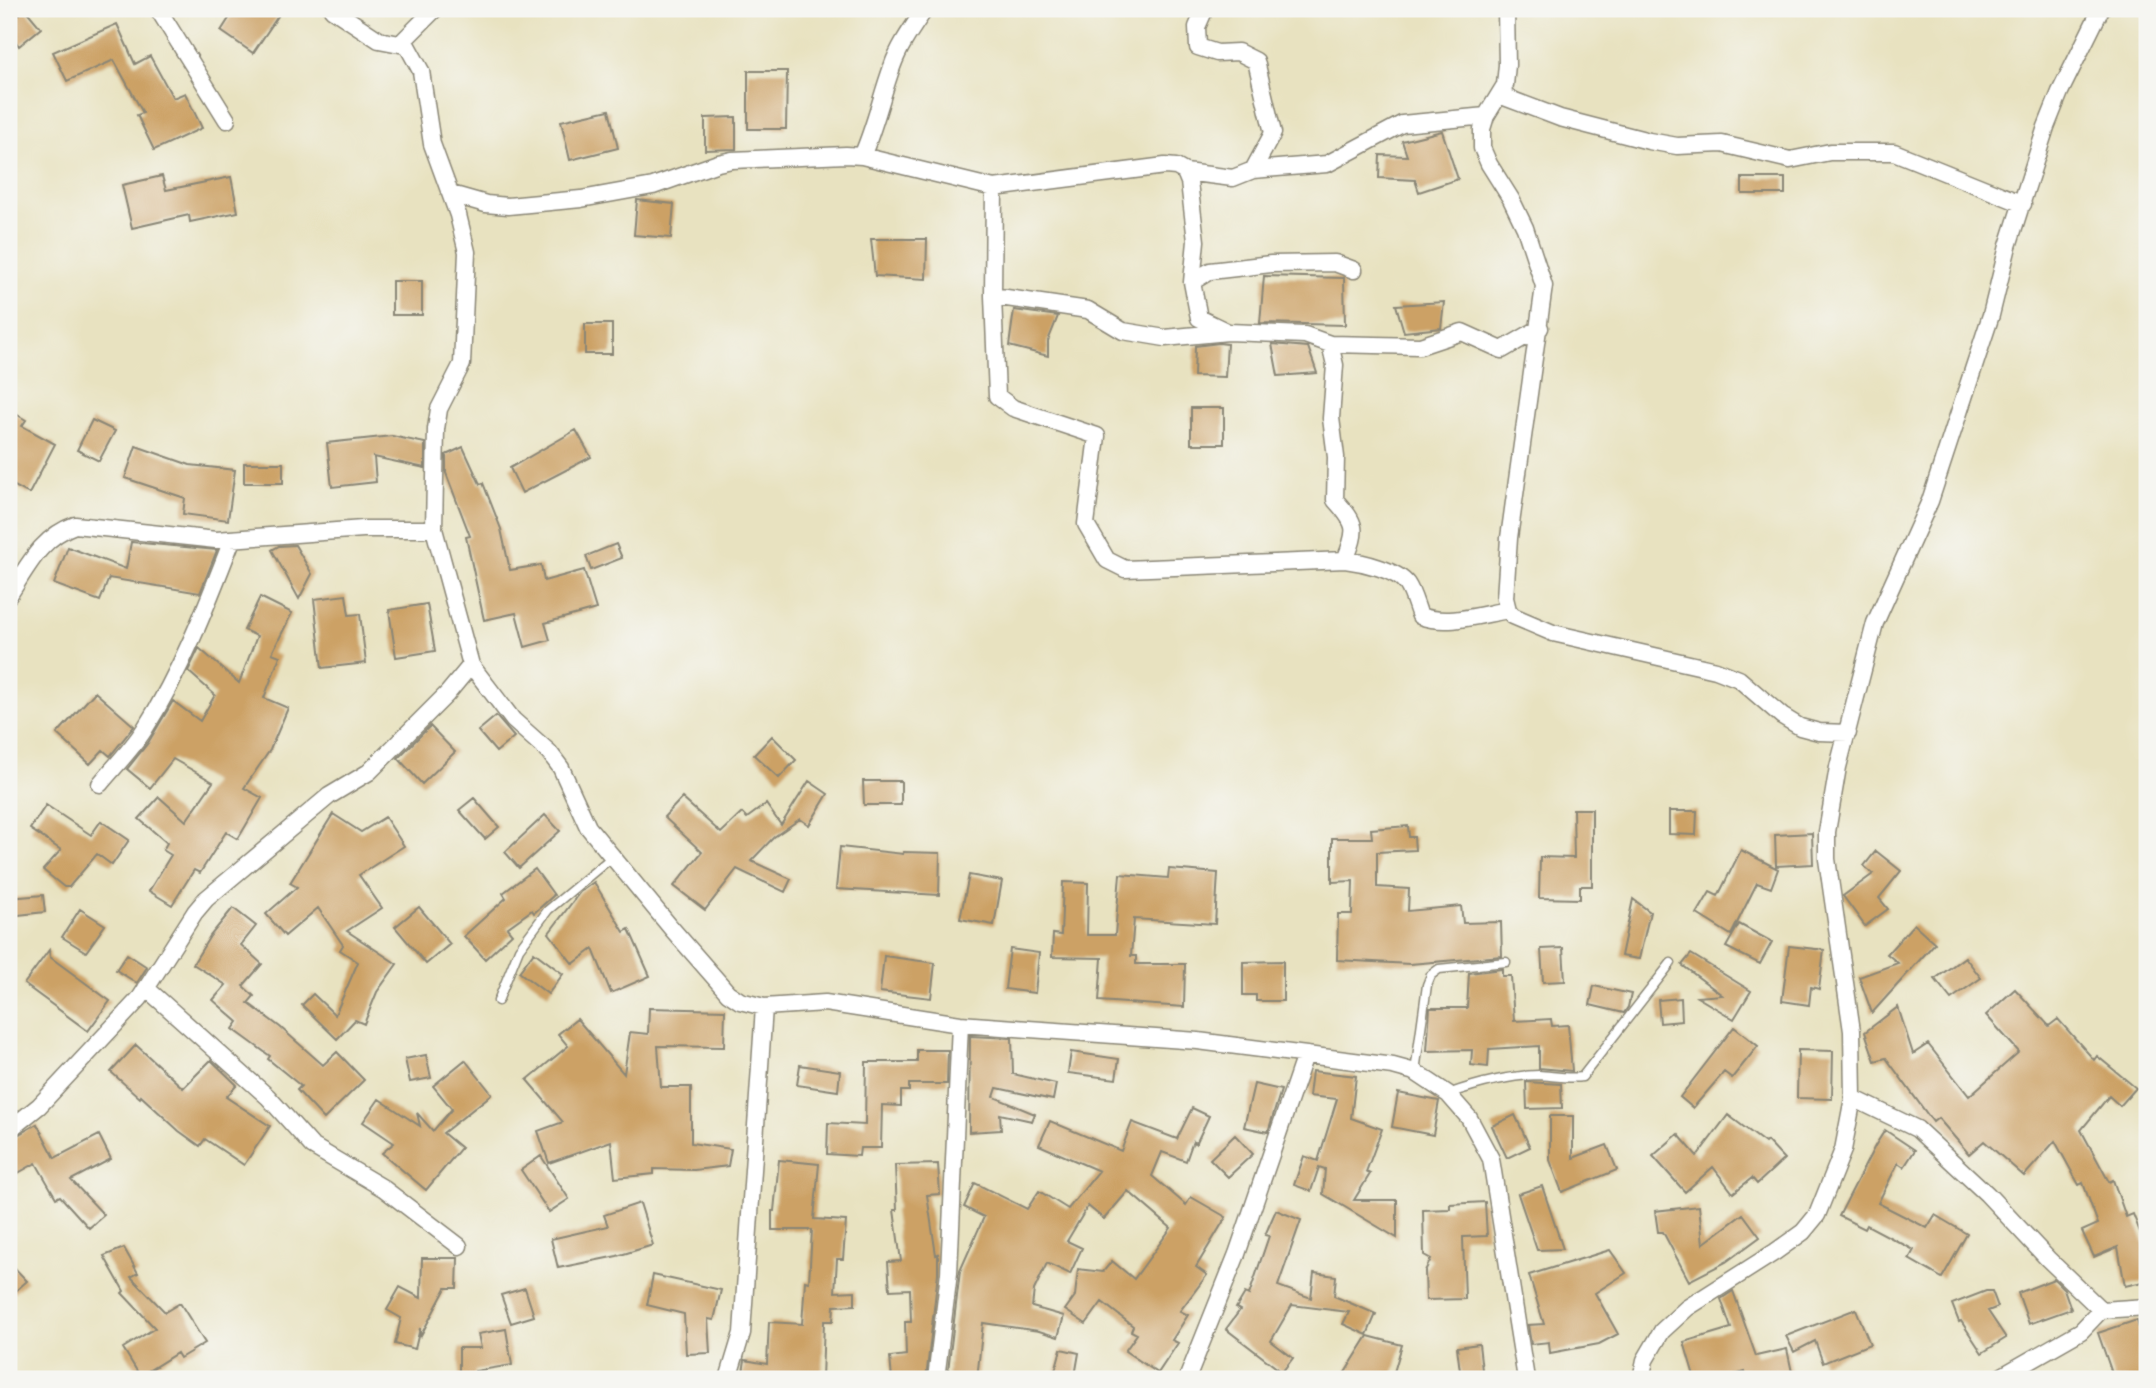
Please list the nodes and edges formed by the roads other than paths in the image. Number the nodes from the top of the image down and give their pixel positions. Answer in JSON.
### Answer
{"nodes":[{"id":1,"x":158,"y":9,"type":"edge"},
{"id":2,"x":332,"y":9,"type":"edge"},
{"id":3,"x":435,"y":9,"type":"edge"},
{"id":4,"x":925,"y":9,"type":"edge"},
{"id":5,"x":1205,"y":9,"type":"edge"},
{"id":6,"x":1506,"y":9,"type":"edge"},
{"id":7,"x":2101,"y":9,"type":"edge"},
{"id":8,"x":405,"y":45,"type":"junction"},
{"id":9,"x":1499,"y":95,"type":"junction"},
{"id":10,"x":1486,"y":116,"type":"junction"},
{"id":11,"x":228,"y":120,"type":"dead end"},
{"id":12,"x":862,"y":156,"type":"junction"},
{"id":13,"x":1253,"y":170,"type":"junction"},
{"id":14,"x":1185,"y":172,"type":"junction"},
{"id":15,"x":994,"y":188,"type":"junction"},
{"id":16,"x":451,"y":194,"type":"junction"},
{"id":17,"x":2023,"y":204,"type":"junction"},
{"id":18,"x":1354,"y":270,"type":"dead end"},
{"id":19,"x":1192,"y":282,"type":"junction"},
{"id":20,"x":993,"y":296,"type":"junction"},
{"id":21,"x":1540,"y":328,"type":"junction"},
{"id":22,"x":1228,"y":332,"type":"junction"},
{"id":23,"x":1330,"y":344,"type":"junction"},
{"id":24,"x":434,"y":529,"type":"junction"},
{"id":25,"x":232,"y":540,"type":"junction"},
{"id":26,"x":1345,"y":559,"type":"junction"},
{"id":27,"x":9,"y":595,"type":"edge"},
{"id":28,"x":1507,"y":610,"type":"junction"},
{"id":29,"x":471,"y":664,"type":"junction"},
{"id":30,"x":1848,"y":733,"type":"junction"},
{"id":31,"x":100,"y":784,"type":"dead end"},
{"id":32,"x":612,"y":857,"type":"junction"},
{"id":33,"x":1506,"y":962,"type":"dead end"},
{"id":34,"x":1671,"y":963,"type":"dead end"},
{"id":35,"x":146,"y":988,"type":"junction"},
{"id":36,"x":498,"y":1001,"type":"dead end"},
{"id":37,"x":764,"y":1007,"type":"junction"},
{"id":38,"x":960,"y":1024,"type":"junction"},
{"id":39,"x":1305,"y":1055,"type":"junction"},
{"id":40,"x":1415,"y":1072,"type":"junction"},
{"id":41,"x":1448,"y":1094,"type":"junction"},
{"id":42,"x":1853,"y":1098,"type":"junction"},
{"id":43,"x":9,"y":1130,"type":"edge"},
{"id":44,"x":458,"y":1246,"type":"dead end"},
{"id":45,"x":2147,"y":1307,"type":"edge"},
{"id":46,"x":2101,"y":1310,"type":"junction"},
{"id":47,"x":728,"y":1379,"type":"edge"},
{"id":48,"x":936,"y":1379,"type":"edge"},
{"id":49,"x":1188,"y":1379,"type":"edge"},
{"id":50,"x":1526,"y":1379,"type":"edge"},
{"id":51,"x":1640,"y":1379,"type":"edge"},
{"id":52,"x":1997,"y":1379,"type":"edge"}],
"edges":[{"from":1,"to":11,"type":"street"},
{"from":2,"to":8,"type":"street"},
{"from":3,"to":8,"type":"street"},
{"from":4,"to":12,"type":"street"},
{"from":5,"to":13,"type":"street"},
{"from":6,"to":9,"type":"street"},
{"from":7,"to":17,"type":"street"},
{"from":8,"to":16,"type":"street"},
{"from":9,"to":10,"type":"street"},
{"from":9,"to":17,"type":"street"},
{"from":10,"to":13,"type":"street"},
{"from":10,"to":21,"type":"street"},
{"from":12,"to":15,"type":"street"},
{"from":12,"to":16,"type":"street"},
{"from":13,"to":14,"type":"street"},
{"from":14,"to":15,"type":"street"},
{"from":14,"to":19,"type":"street"},
{"from":15,"to":20,"type":"street"},
{"from":16,"to":24,"type":"street"},
{"from":17,"to":30,"type":"street"},
{"from":18,"to":19,"type":"street"},
{"from":19,"to":22,"type":"street"},
{"from":20,"to":22,"type":"street"},
{"from":20,"to":26,"type":"street"},
{"from":21,"to":23,"type":"street"},
{"from":21,"to":28,"type":"street"},
{"from":22,"to":23,"type":"street"},
{"from":23,"to":26,"type":"street"},
{"from":24,"to":25,"type":"street"},
{"from":24,"to":29,"type":"street"},
{"from":25,"to":27,"type":"street"},
{"from":25,"to":31,"type":"street"},
{"from":26,"to":28,"type":"street"},
{"from":28,"to":30,"type":"street"},
{"from":29,"to":32,"type":"street"},
{"from":29,"to":35,"type":"street"},
{"from":30,"to":42,"type":"street"},
{"from":32,"to":36,"type":"lane"},
{"from":32,"to":37,"type":"street"},
{"from":33,"to":40,"type":"lane"},
{"from":34,"to":41,"type":"lane"},
{"from":35,"to":43,"type":"street"},
{"from":35,"to":44,"type":"street"},
{"from":37,"to":38,"type":"street"},
{"from":37,"to":47,"type":"street"},
{"from":38,"to":39,"type":"street"},
{"from":38,"to":48,"type":"street"},
{"from":39,"to":40,"type":"street"},
{"from":39,"to":49,"type":"street"},
{"from":40,"to":41,"type":"street"},
{"from":41,"to":50,"type":"street"},
{"from":42,"to":46,"type":"street"},
{"from":42,"to":51,"type":"street"},
{"from":45,"to":46,"type":"street"},
{"from":46,"to":52,"type":"street"}]}
